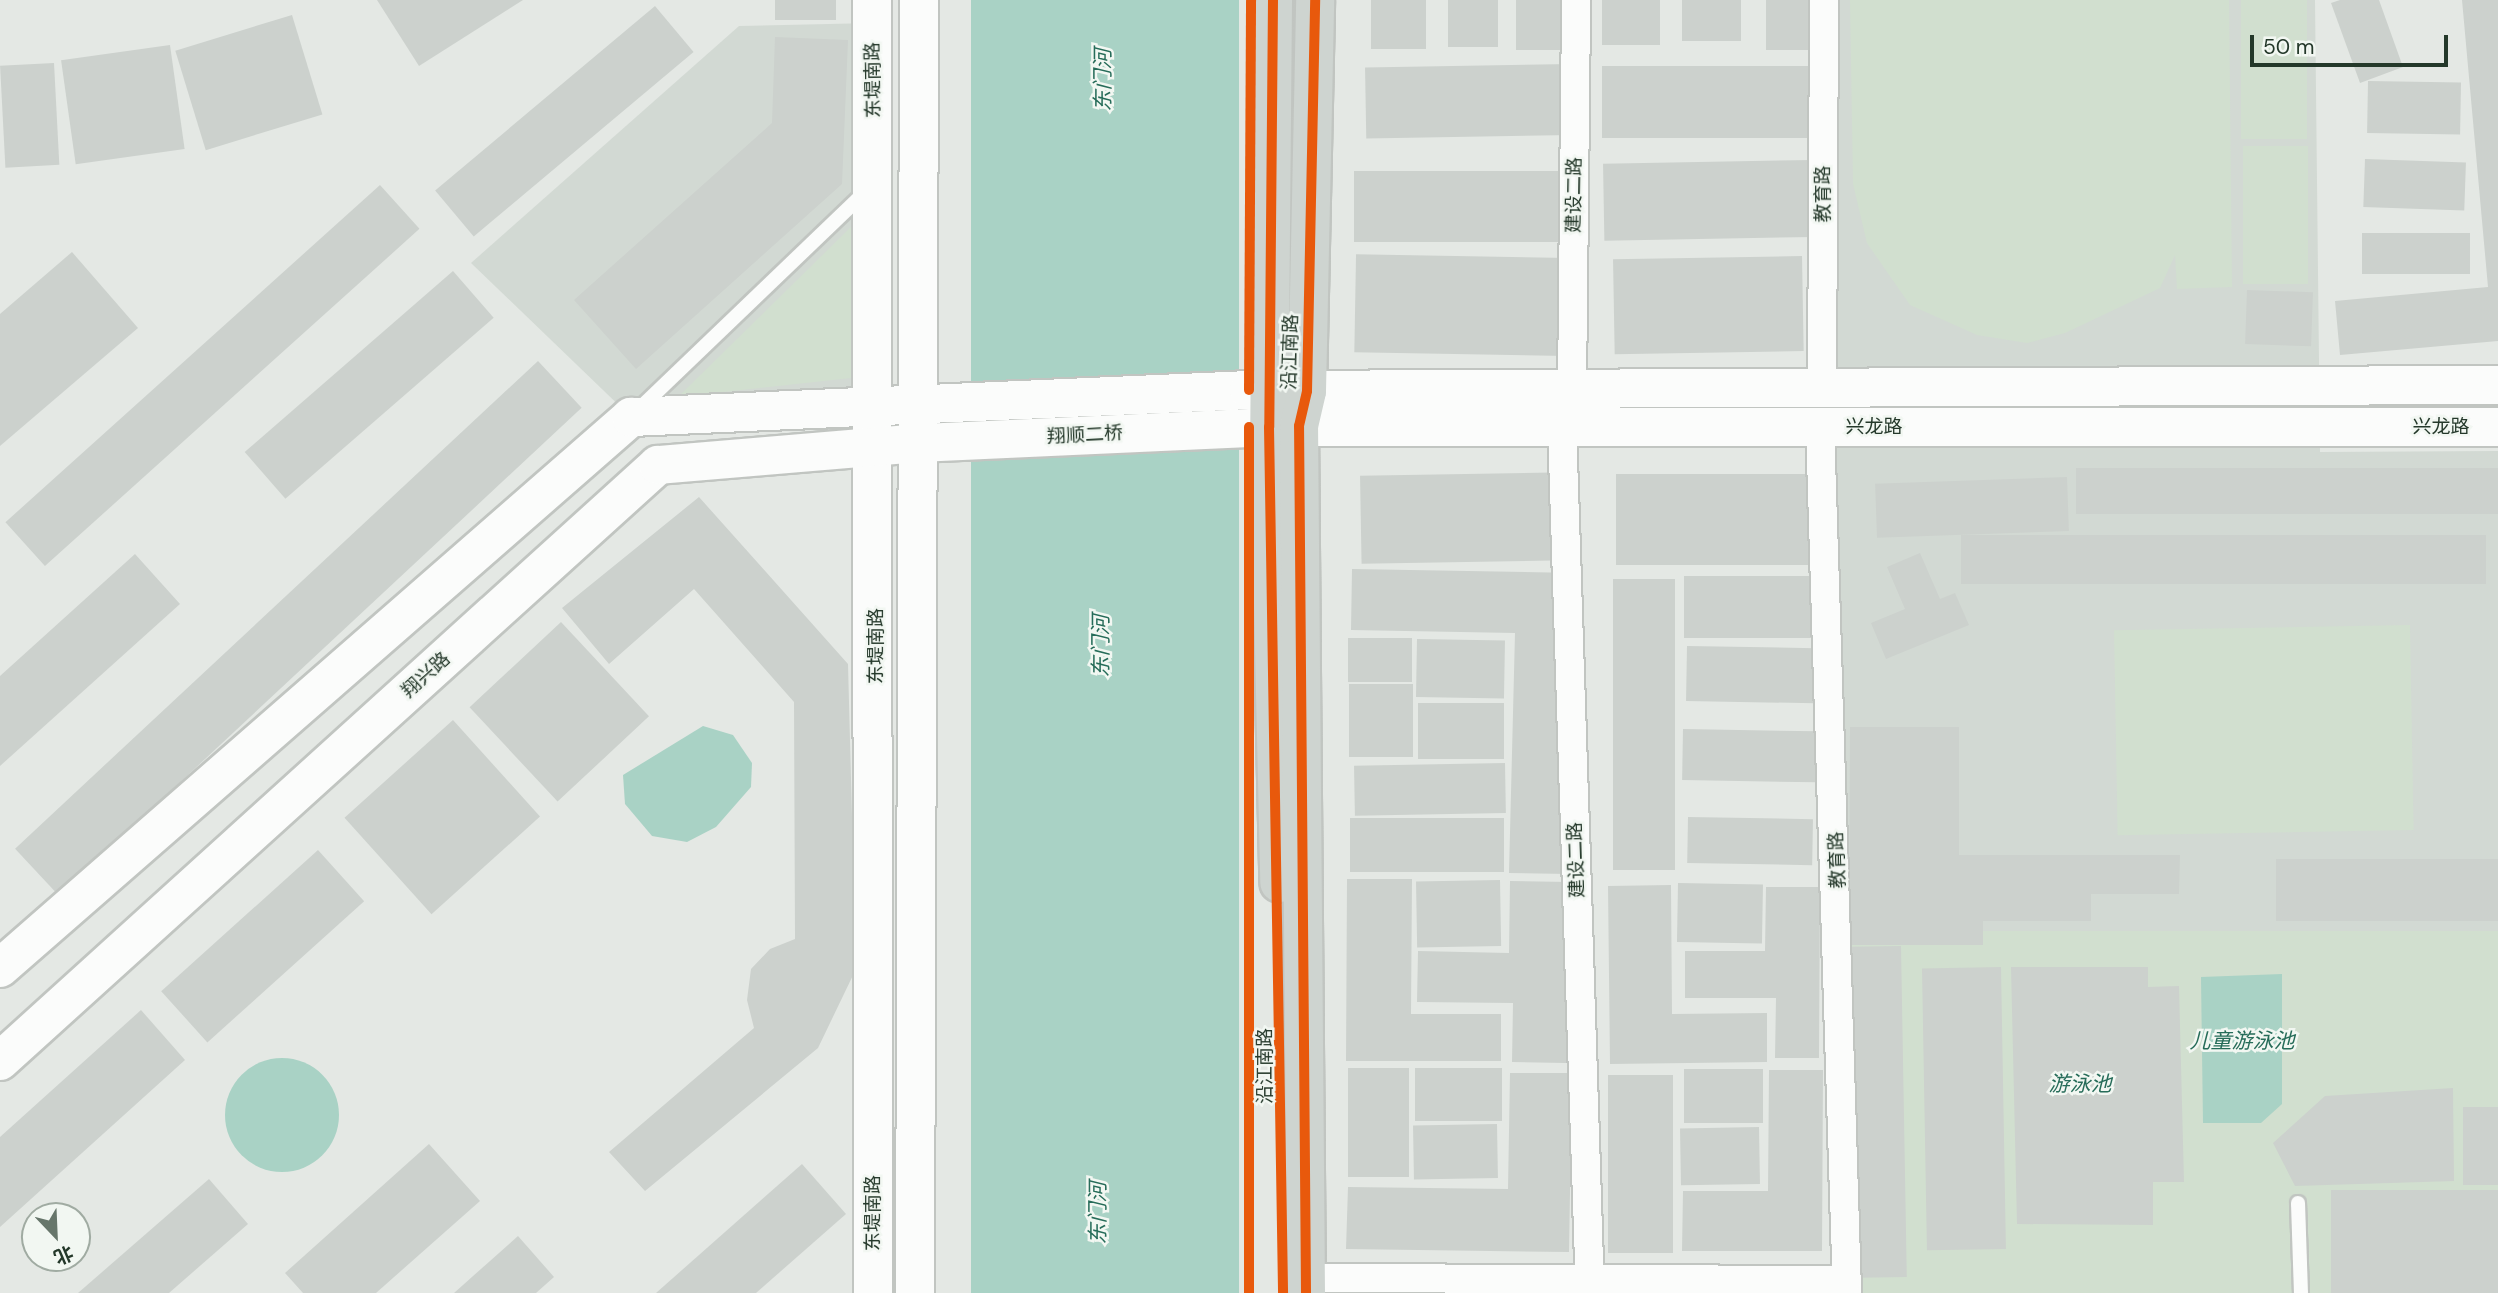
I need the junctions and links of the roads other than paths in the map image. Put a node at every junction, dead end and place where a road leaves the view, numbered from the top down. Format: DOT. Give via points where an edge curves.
graph roads {
  1 [pos="873,0"];
  2 [pos="919,0"];
  3 [pos="1273,0"];
  4 [pos="1315,0"];
  5 [pos="1576,0"];
  6 [pos="1824,0"];
  7 [pos="875,182"];
  8 [pos="2498,385"];
  9 [pos="1822,388"];
  10 [pos="1572,390"];
  11 [pos="920,400"];
  12 [pos="875,402"];
  13 [pos="1274,409"];
  14 [pos="631,417"];
  15 [pos="1562,426"];
  16 [pos="1820,427"];
  17 [pos="2498,427"];
  18 [pos="920,443"];
  19 [pos="877,447"];
  20 [pos="0,968"];
  21 [pos="0,1061"];
  22 [pos="2298,1203"];
  23 [pos="1590,1285"];
  24 [pos="1847,1287"];
  25 [pos="1298,1288"];
  26 [pos="873,1293"];
  27 [pos="915,1293"];
  28 [pos="2301,1293"];
  1 -- 7 [label="main road, 东堤南路"];
  2 -- 11 [label="main road"];
  3 -- 13 [label="main road, 沿江南路"];
  4 -- 13 [label="main road, 沿江南路"];
  5 -- 10 [label="street, 建设二路"];
  6 -- 9 [label="street, 教育路"];
  7 -- 12 [label="main road, 东堤南路"];
  7 -- 14 [label="lane"];
  8 -- 9 [label="main road, 兴龙路"];
  9 -- 10 [label="main road, 兴龙路"];
  10 -- 13 [label="main road, 兴龙路"];
  11 -- 12 [label="main road"];
  11 -- 13 [label="main road, 翔顺二桥"];
  11 -- 18 [label="main road"];
  12 -- 14 [label="main road"];
  12 -- 19 [label="main road, 东堤南路"];
  13 -- 15 [label="main road, 兴龙路"];
  13 -- 18 [label="main road, 翔顺二桥"];
  13 -- 25 [label="main road, 沿江南路"];
  14 -- 20 [label="main road"];
  15 -- 16 [label="main road, 兴龙路"];
  15 -- 23 [label="street, 建设二路"];
  16 -- 17 [label="main road, 兴龙路"];
  16 -- 24 [label="street, 教育路"];
  18 -- 19 [label="main road, 翔兴路"];
  18 -- 27 [label="main road"];
  19 -- 21 [label="main road, 翔兴路" via="658,465"];
  19 -- 26 [label="main road, 东堤南路"];
  22 -- 28 [label="lane"];
  23 -- 24 [label="street"];
  23 -- 25 [label="street"];
}
